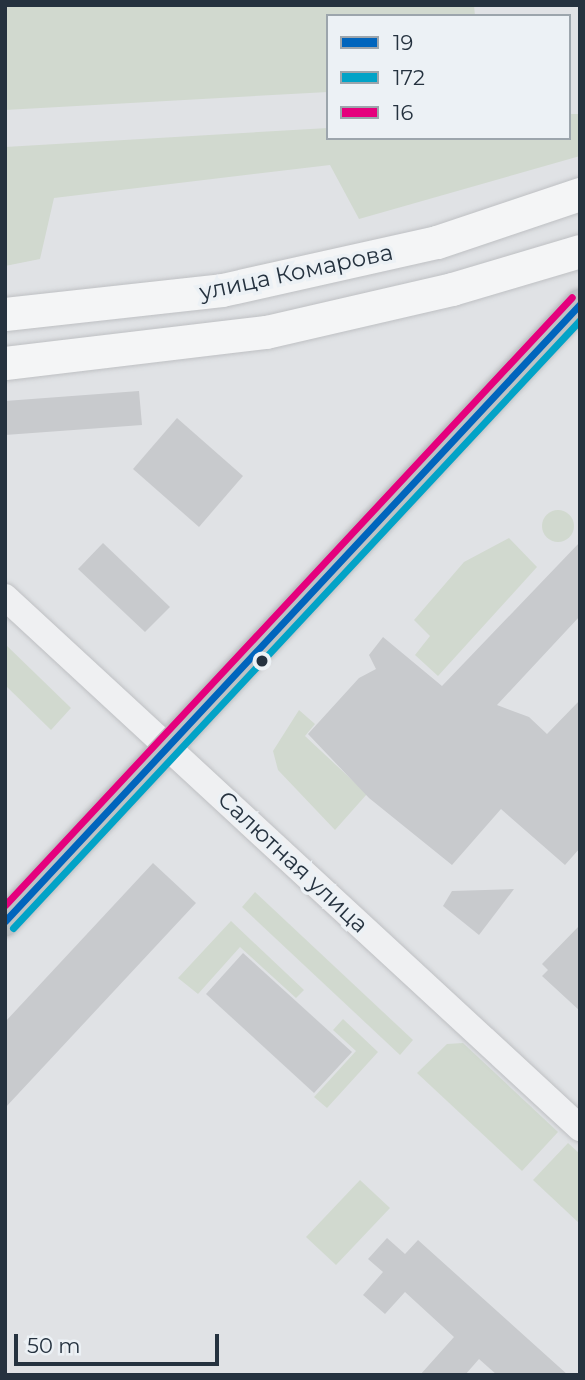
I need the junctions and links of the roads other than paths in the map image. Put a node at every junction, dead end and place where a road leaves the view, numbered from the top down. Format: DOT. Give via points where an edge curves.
graph roads {
  1 [pos="580,194"];
  2 [pos="580,251"];
  3 [pos="580,304"];
  4 [pos="5,314"];
  5 [pos="5,363"];
  6 [pos="5,597"];
  7 [pos="167,746"];
  8 [pos="5,921"];
  9 [pos="580,1128"];
  1 -- 4 [label="main road, улица Комарова" via="437,242 222,290"];
  2 -- 5 [label="main road" via="452,289 266,332"];
  3 -- 7 [label="main road"];
  6 -- 7 [label="street, Салютная улица"];
  7 -- 8 [label="main road"];
  7 -- 9 [label="street, Салютная улица"];
}
